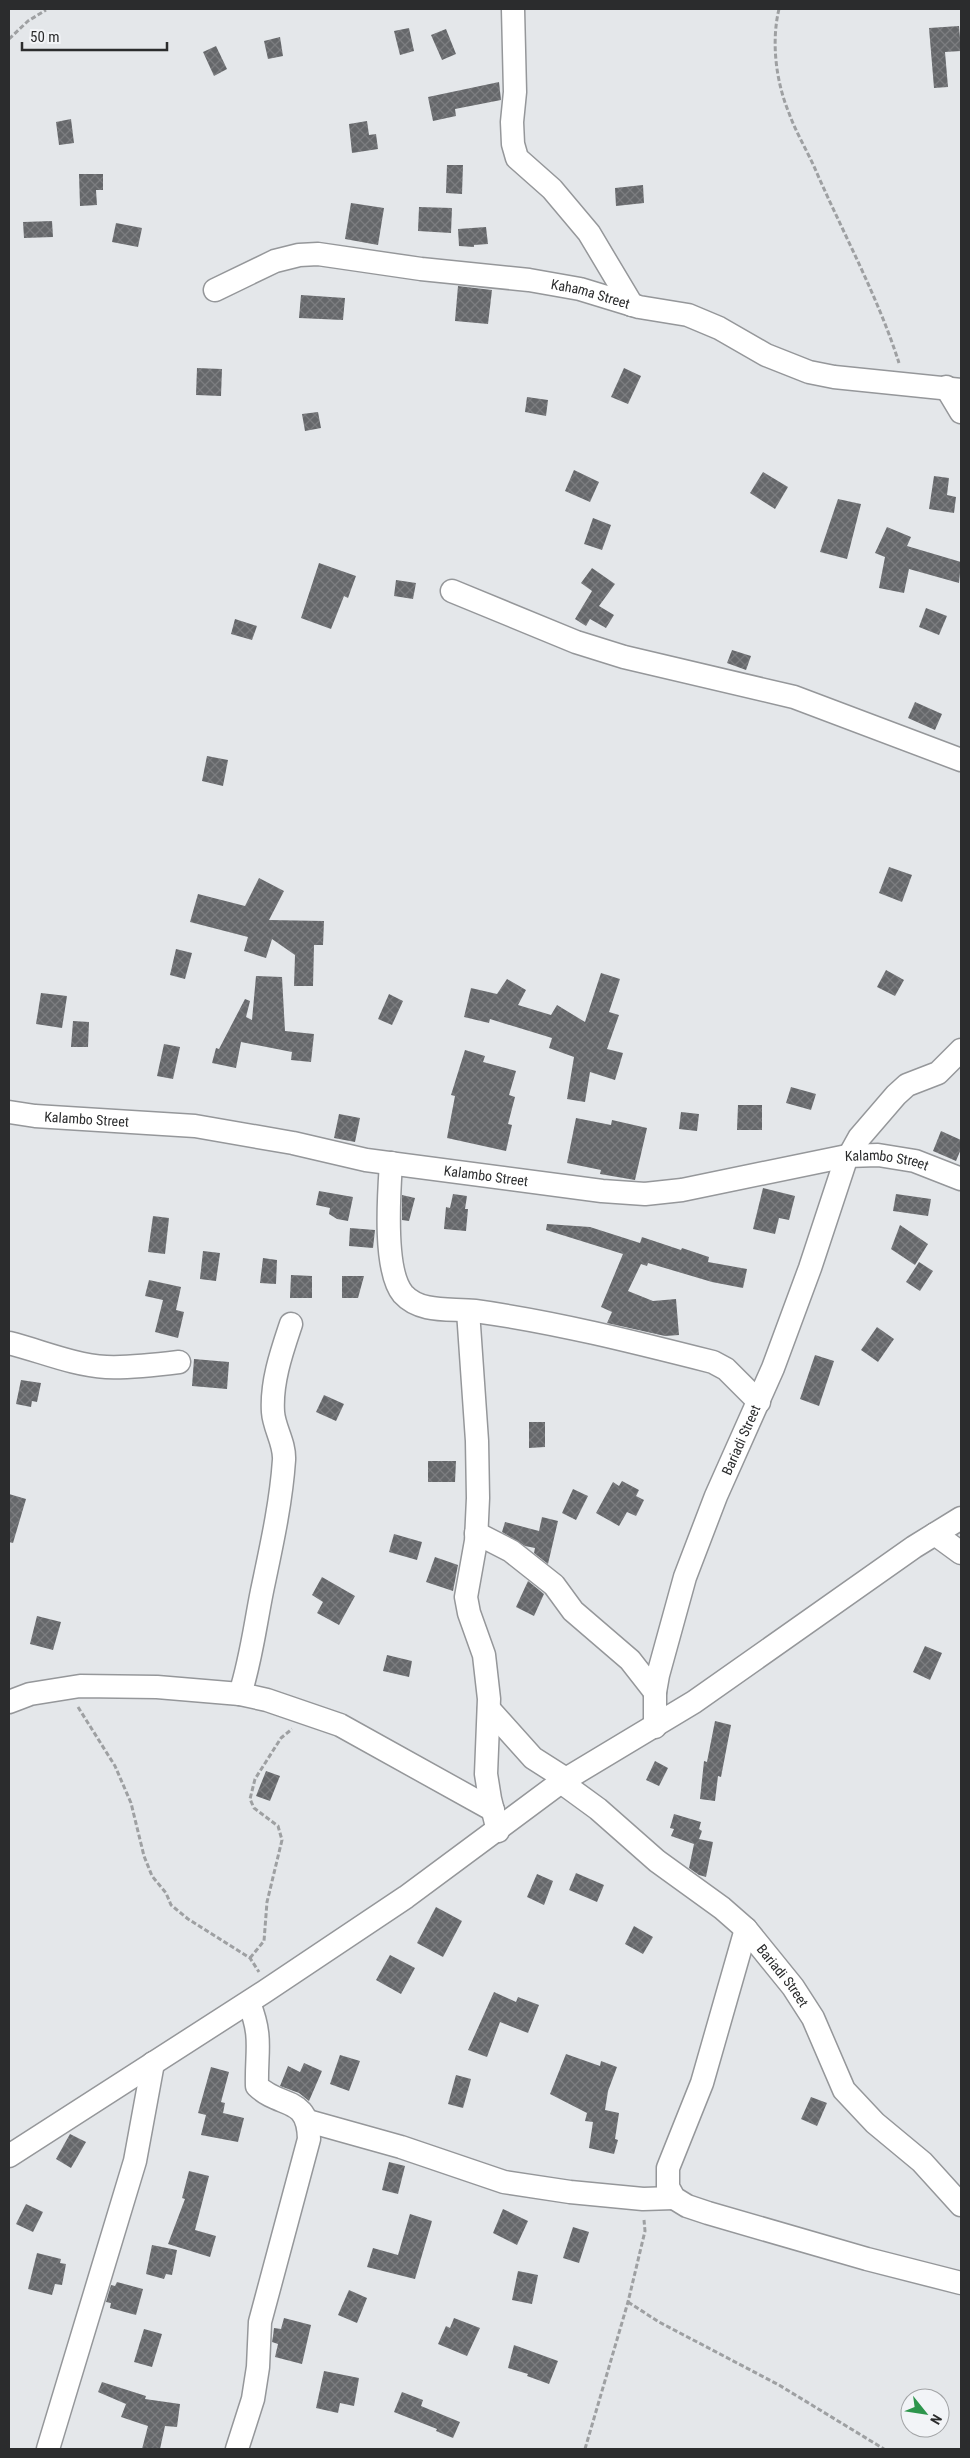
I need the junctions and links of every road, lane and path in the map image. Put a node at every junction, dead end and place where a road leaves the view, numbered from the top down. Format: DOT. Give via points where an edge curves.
graph roads {
  1 [pos="513,9"];
  2 [pos="779,9"];
  3 [pos="46,10"];
  4 [pos="9,39"];
  5 [pos="214,290"];
  6 [pos="632,305"];
  7 [pos="905,384"];
  8 [pos="954,388"];
  9 [pos="961,412"];
  10 [pos="452,591"];
  11 [pos="961,760"];
  12 [pos="961,1050"];
  13 [pos="9,1112"];
  14 [pos="848,1156"];
  15 [pos="391,1163"];
  16 [pos="961,1179"];
  17 [pos="468,1311"];
  18 [pos="292,1324"];
  19 [pos="9,1343"];
  20 [pos="179,1362"];
  21 [pos="759,1402"];
  22 [pos="961,1518"];
  23 [pos="476,1533"];
  24 [pos="935,1534"];
  25 [pos="961,1553"];
  26 [pos="62,1689"];
  27 [pos="655,1692"];
  28 [pos="240,1694"];
  29 [pos="13,1696"];
  30 [pos="489,1709"];
  31 [pos="312,1714"];
  32 [pos="654,1727"];
  33 [pos="563,1781"];
  34 [pos="495,1820"];
  35 [pos="746,1929"];
  36 [pos="250,1958"];
  37 [pos="256,1998"];
  38 [pos="153,2063"];
  39 [pos="308,2121"];
  40 [pos="9,2156"];
  41 [pos="674,2198"];
  42 [pos="643,2199"];
  43 [pos="961,2205"];
  44 [pos="961,2283"];
  45 [pos="628,2302"];
  46 [pos="48,2449"];
  47 [pos="237,2449"];
  48 [pos="585,2449"];
  49 [pos="884,2449"];
  1 -- 6 [label="street" via="515,92 512,130 517,158 552,189 589,233"];
  2 -- 7 [label="path" via="776,62 788,112 886,325"];
  3 -- 4 [label="path" via="28,20"];
  5 -- 6 [label="street, Kahama Street" via="275,261 318,254 529,280 580,289"];
  6 -- 7 [label="street, Kahama Street" via="688,315 719,328 766,355 809,372"];
  7 -- 8 [label="street, Kahama Street"];
  8 -- 9 [label="street"];
  10 -- 11 [label="street" via="576,642 624,657 794,697"];
  12 -- 14 [label="street, Bariadi Street" via="938,1073 907,1085 896,1095"];
  13 -- 15 [label="street, Kalambo Street" via="195,1126"];
  14 -- 15 [label="street, Kalambo Street" via="682,1190 645,1194"];
  14 -- 16 [label="street, Kalambo Street" via="878,1155 915,1161"];
  14 -- 21 [label="street, Bariadi Street"];
  15 -- 17 [label="street" via="390,1246 394,1271 403,1294 434,1310"];
  17 -- 21 [label="street" via="526,1318 713,1362 726,1369"];
  17 -- 23 [label="street" via="477,1441"];
  18 -- 28 [label="street" via="273,1393 273,1413 284,1458 274,1539 254,1646"];
  19 -- 20 [label="street" via="106,1367"];
  21 -- 27 [label="street, Bariadi Street" via="700,1533"];
  22 -- 24 [label="street"];
  23 -- 27 [label="street" via="511,1551 554,1585 573,1611 630,1660"];
  23 -- 30 [label="street" via="466,1597 484,1655"];
  24 -- 25 [label="street"];
  24 -- 32 [label="street"];
  26 -- 28 [label="street" via="80,1686 157,1687"];
  26 -- 29 [label="street"];
  26 -- 36 [label="path" via="85,1716 114,1766 131,1803 152,1876 171,1905 188,1920"];
  27 -- 32 [label="street, Bariadi Street"];
  28 -- 31 [label="street"];
  30 -- 33 [label="street, Bariadi Street" via="533,1758"];
  30 -- 34 [label="street" via="486,1774"];
  31 -- 34 [label="street" via="349,1730"];
  31 -- 36 [label="path" via="280,1738 255,1779 250,1799 254,1808 278,1826 282,1840 267,1902 264,1941"];
  32 -- 33 [label="street"];
  33 -- 34 [label="street"];
  33 -- 35 [label="street, Bariadi Street" via="657,1861"];
  34 -- 37 [label="street" via="406,1897"];
  35 -- 41 [label="street" via="702,2083 668,2168 668,2187"];
  35 -- 43 [label="street, Bariadi Street" via="787,1979 813,2018 844,2090 875,2123 922,2162"];
  36 -- 37 [label="path" via="260,1973"];
  37 -- 38 [label="street"];
  37 -- 39 [label="street" via="259,2040 257,2086 266,2094 300,2110"];
  38 -- 40 [label="street"];
  38 -- 46 [label="street" via="135,2161"];
  39 -- 42 [label="street" via="401,2147 504,2182"];
  39 -- 47 [label="street" via="309,2139 260,2322 258,2368"];
  41 -- 42 [label="street"];
  41 -- 44 [label="street" via="708,2213"];
  42 -- 45 [label="path" via="645,2231"];
  45 -- 48 [label="path"];
  45 -- 49 [label="path" via="659,2322 779,2385"];
}
